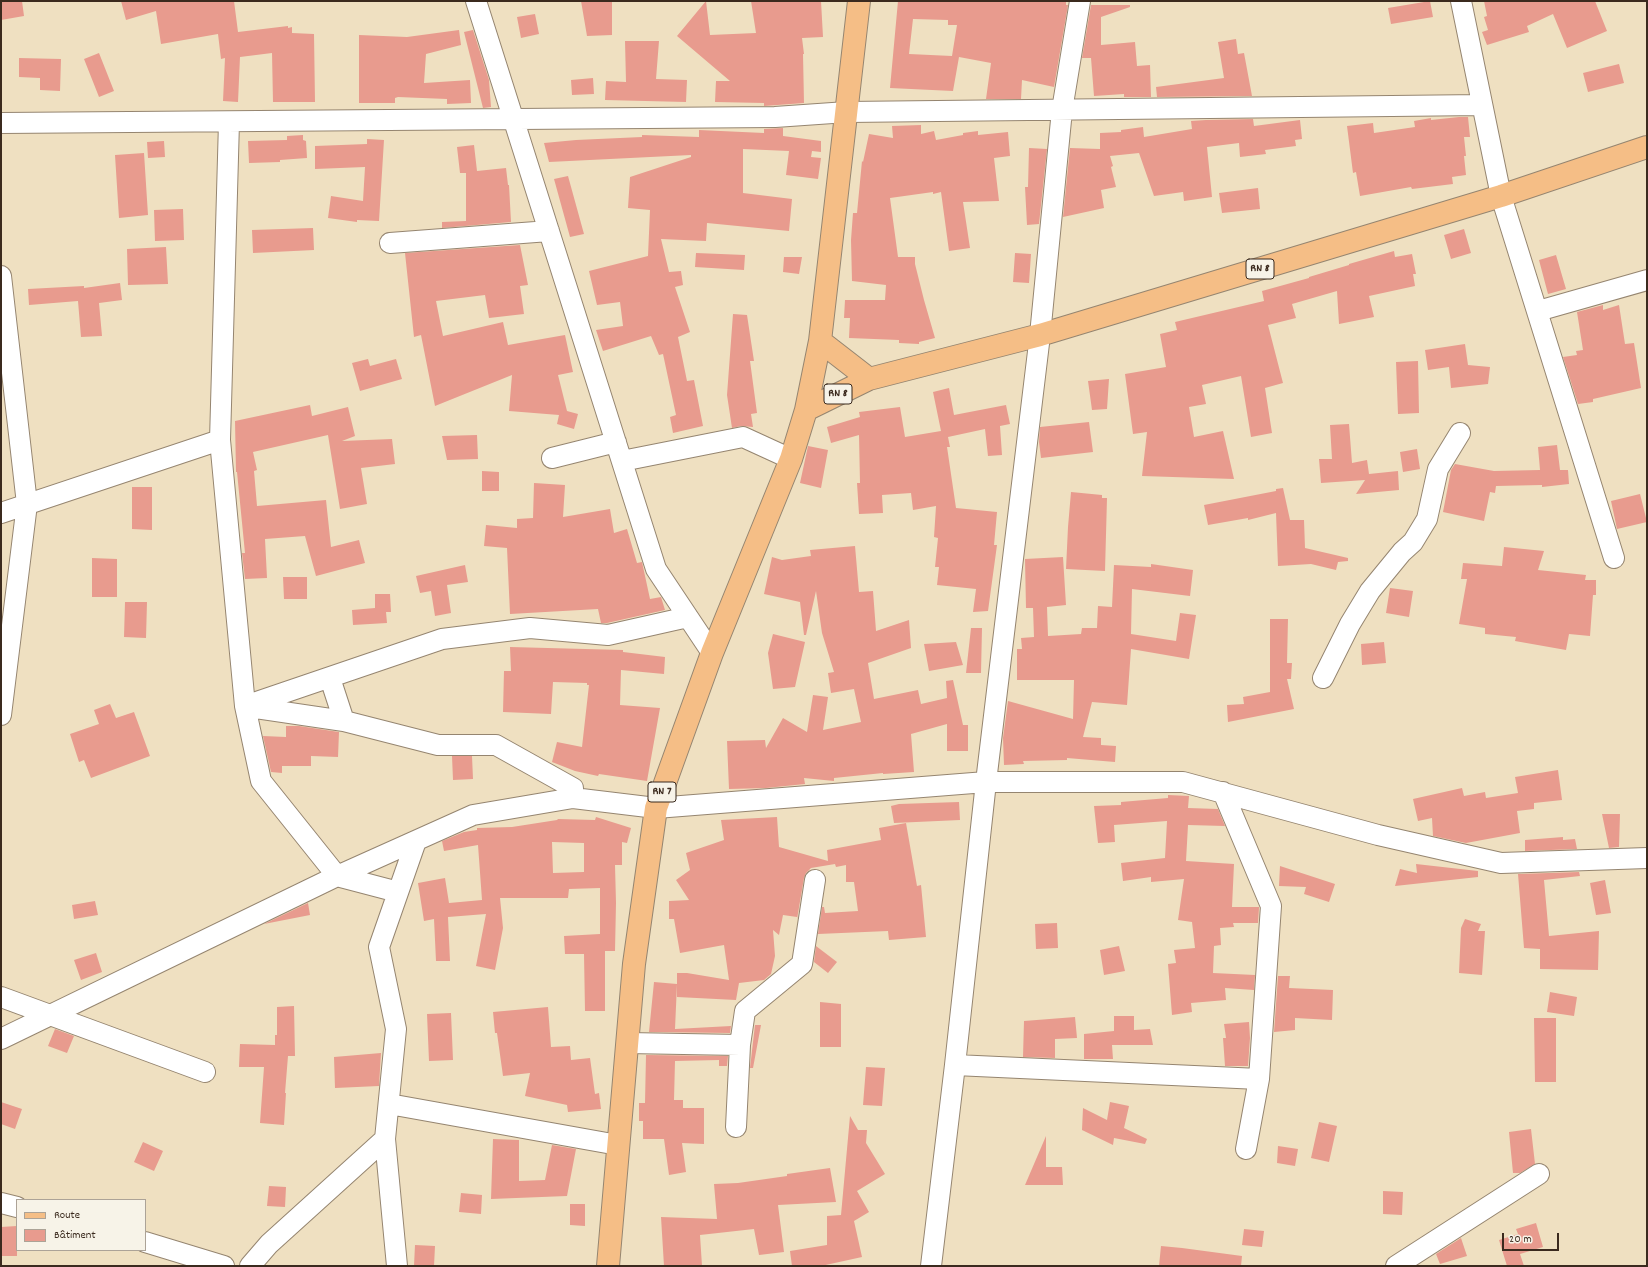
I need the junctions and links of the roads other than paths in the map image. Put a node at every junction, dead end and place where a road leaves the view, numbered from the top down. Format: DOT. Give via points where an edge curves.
graph roads {
  1 [pos="476,1"];
  2 [pos="860,1"];
  3 [pos="1080,1"];
  4 [pos="1461,1"];
  5 [pos="1482,104"];
  6 [pos="1062,110"];
  7 [pos="847,112"];
  8 [pos="513,119"];
  9 [pos="229,122"];
  10 [pos="1,123"];
  11 [pos="1647,148"];
  12 [pos="1501,196"];
  13 [pos="549,231"];
  14 [pos="390,243"];
  15 [pos="1,276"];
  16 [pos="1647,280"];
  17 [pos="1538,311"];
  18 [pos="1040,335"];
  19 [pos="820,342"];
  20 [pos="869,379"];
  21 [pos="806,410"];
  22 [pos="1460,433"];
  23 [pos="220,440"];
  24 [pos="616,442"];
  25 [pos="552,458"];
  26 [pos="791,459"];
  27 [pos="622,461"];
  28 [pos="27,504"];
  29 [pos="1,513"];
  30 [pos="1614,558"];
  31 [pos="688,617"];
  32 [pos="712,653"];
  33 [pos="330,678"];
  34 [pos="1323,678"];
  35 [pos="244,706"];
  36 [pos="1,715"];
  37 [pos="344,721"];
  38 [pos="986,782"];
  39 [pos="1223,792"];
  40 [pos="573,798"];
  41 [pos="656,808"];
  42 [pos="416,841"];
  43 [pos="1647,858"];
  44 [pos="337,876"];
  45 [pos="815,880"];
  46 [pos="398,892"];
  47 [pos="1,997"];
  48 [pos="49,1015"];
  49 [pos="1,1039"];
  50 [pos="627,1043"];
  51 [pos="740,1045"];
  52 [pos="955,1065"];
  53 [pos="205,1072"];
  54 [pos="1260,1079"];
  55 [pos="389,1104"];
  56 [pos="736,1127"];
  57 [pos="386,1139"];
  58 [pos="618,1146"];
  59 [pos="1246,1149"];
  60 [pos="1539,1174"];
  61 [pos="1,1202"];
  62 [pos="16,1206"];
  63 [pos="146,1242"];
  64 [pos="934,1263"];
  65 [pos="224,1266"];
  66 [pos="250,1266"];
  67 [pos="397,1266"];
  68 [pos="608,1266"];
  69 [pos="1396,1266"];
  1 -- 8 [label="street"];
  2 -- 7 [label="main road"];
  3 -- 6 [label="street"];
  4 -- 5 [label="street"];
  5 -- 6 [label="street"];
  5 -- 12 [label="street"];
  6 -- 7 [label="street"];
  6 -- 18 [label="street"];
  7 -- 8 [label="street" via="775,117"];
  7 -- 19 [label="main road"];
  8 -- 9 [label="street"];
  8 -- 13 [label="street"];
  9 -- 10 [label="street"];
  9 -- 23 [label="street"];
  11 -- 12 [label="main road, RN 8"];
  12 -- 17 [label="street"];
  12 -- 18 [label="main road, RN 8"];
  13 -- 14 [label="street"];
  13 -- 24 [label="street"];
  15 -- 28 [label="street"];
  16 -- 17 [label="street"];
  17 -- 30 [label="street"];
  18 -- 20 [label="main road, RN 8"];
  18 -- 38 [label="street"];
  19 -- 20 [label="main road, RN 8"];
  19 -- 21 [label="main road, RN 7"];
  20 -- 21 [label="main road, RN 8"];
  21 -- 26 [label="main road, RN 7"];
  22 -- 34 [label="street" via="1438,469 1427,519 1413,542 1370,591"];
  23 -- 28 [label="street"];
  23 -- 35 [label="street"];
  24 -- 25 [label="street"];
  24 -- 27 [label="street"];
  26 -- 27 [label="street" via="743,437"];
  26 -- 32 [label="main road, RN 7"];
  27 -- 31 [label="street" via="656,569"];
  28 -- 29 [label="street"];
  28 -- 36 [label="street"];
  31 -- 32 [label="street"];
  31 -- 33 [label="street" via="608,635 530,628 442,639"];
  32 -- 41 [label="main road, RN 7"];
  33 -- 35 [label="street"];
  33 -- 37 [label="street"];
  35 -- 37 [label="street"];
  35 -- 44 [label="street" via="261,781"];
  37 -- 40 [label="street" via="438,745 496,745 572,788"];
  38 -- 39 [label="street" via="1183,782"];
  38 -- 41 [label="street"];
  38 -- 52 [label="street"];
  39 -- 43 [label="street" via="1378,835 1501,863"];
  39 -- 54 [label="street" via="1271,906"];
  40 -- 41 [label="street"];
  40 -- 42 [label="street" via="473,815"];
  41 -- 50 [label="main road, RN 7" via="634,964"];
  42 -- 44 [label="street"];
  42 -- 46 [label="street"];
  44 -- 46 [label="street"];
  44 -- 48 [label="street"];
  45 -- 51 [label="street" via="802,964 745,1011"];
  46 -- 55 [label="street" via="379,947 396,1029"];
  47 -- 48 [label="street"];
  48 -- 49 [label="street"];
  48 -- 53 [label="street"];
  50 -- 51 [label="street"];
  50 -- 58 [label="main road, RN 7"];
  51 -- 56 [label="street"];
  52 -- 54 [label="street"];
  52 -- 64 [label="street"];
  54 -- 59 [label="street"];
  55 -- 57 [label="street"];
  55 -- 58 [label="street"];
  57 -- 66 [label="street" via="269,1244"];
  57 -- 67 [label="street"];
  58 -- 68 [label="main road, RN 7"];
  60 -- 69 [label="street"];
  61 -- 62 [label="street"];
  63 -- 65 [label="street"];
}
